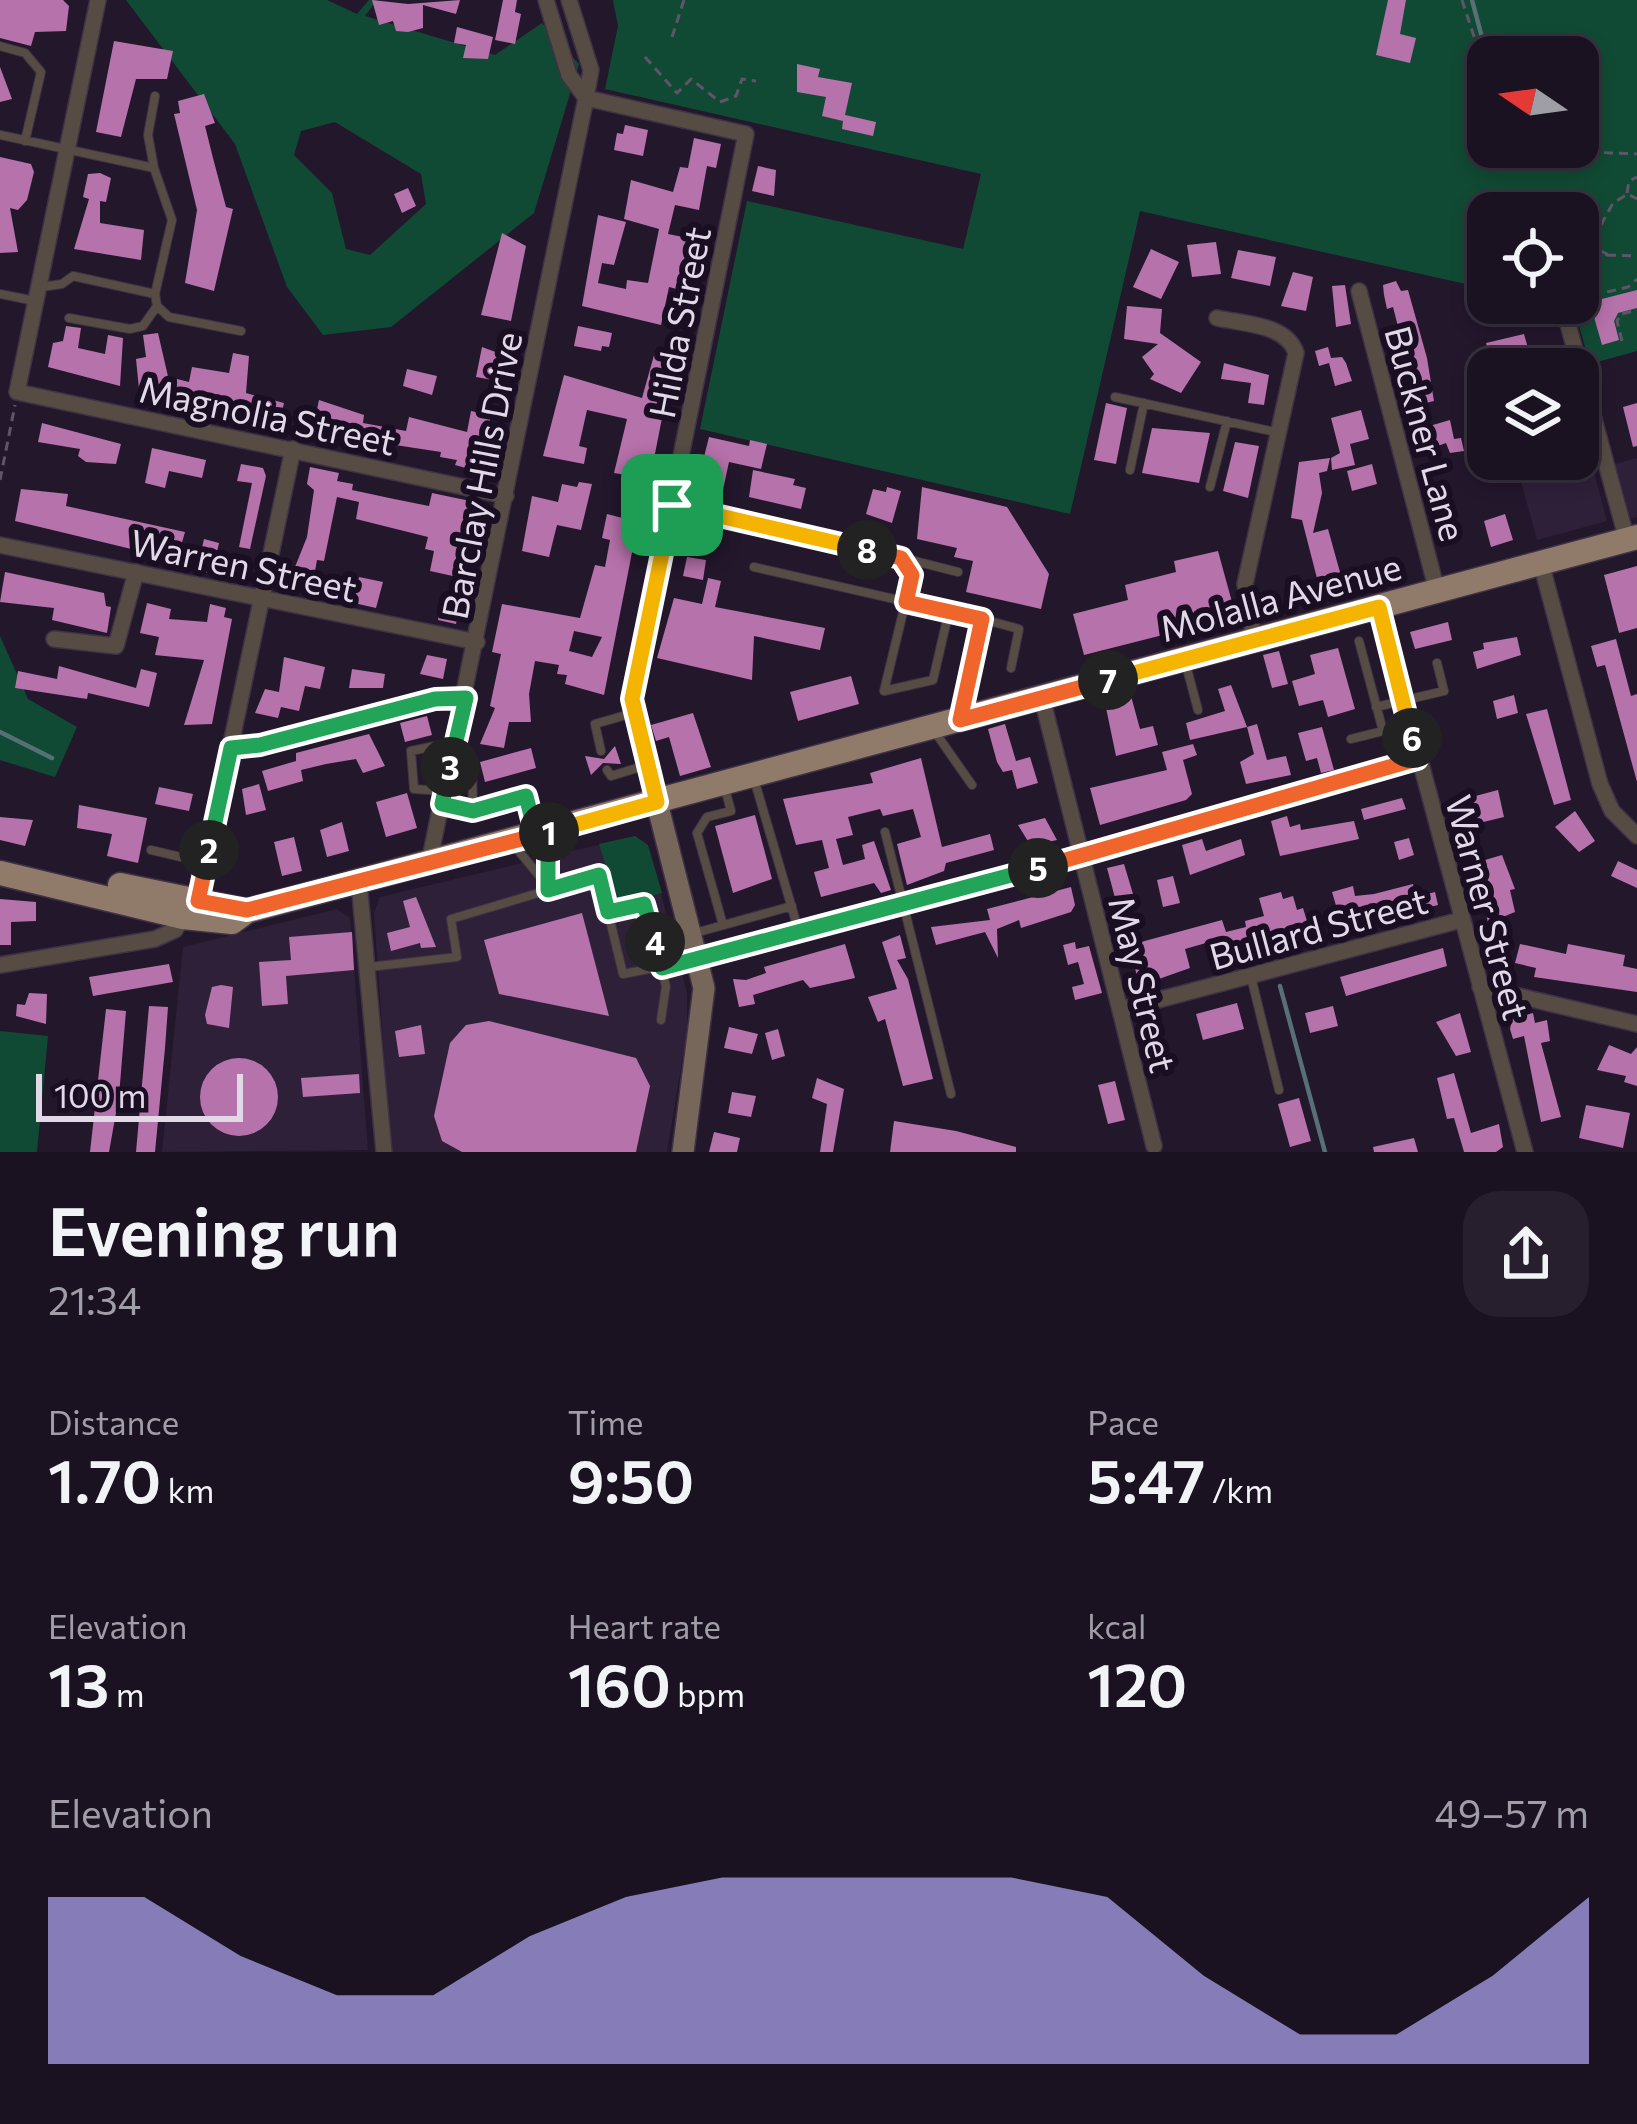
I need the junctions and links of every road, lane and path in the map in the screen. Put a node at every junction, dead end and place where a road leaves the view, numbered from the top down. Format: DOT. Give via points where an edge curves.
graph roads {
  1 [pos="98,0"];
  2 [pos="546,0"];
  3 [pos="569,0"];
  4 [pos="685,0"];
  5 [pos="1462,0"];
  6 [pos="1474,36"];
  7 [pos="672,37"];
  8 [pos="0,46"];
  9 [pos="645,58"];
  10 [pos="756,81"];
  11 [pos="155,96"];
  12 [pos="586,98"];
  13 [pos="0,135"];
  14 [pos="26,141"];
  15 [pos="67,152"];
  16 [pos="1599,152"];
  17 [pos="1637,154"];
  18 [pos="154,168"];
  19 [pos="1637,177"];
  20 [pos="1628,194"];
  21 [pos="1637,199"];
  22 [pos="1601,225"];
  23 [pos="1599,244"];
  24 [pos="1601,251"];
  25 [pos="1607,255"];
  26 [pos="1637,256"];
  27 [pos="1600,260"];
  28 [pos="1637,279"];
  29 [pos="1359,290"];
  30 [pos="0,294"];
  31 [pos="38,294"];
  32 [pos="155,294"];
  33 [pos="1599,295"];
  34 [pos="157,306"];
  35 [pos="1634,310"];
  36 [pos="69,318"];
  37 [pos="1216,318"];
  38 [pos="1637,320"];
  39 [pos="1576,324"];
  40 [pos="241,331"];
  41 [pos="1622,340"];
  42 [pos="17,392"];
  43 [pos="1115,397"];
  44 [pos="1144,403"];
  45 [pos="1227,421"];
  46 [pos="1281,434"];
  47 [pos="293,449"];
  48 [pos="1130,470"];
  49 [pos="0,479"];
  50 [pos="1210,487"];
  51 [pos="506,496"];
  52 [pos="672,505"];
  53 [pos="1632,538"];
  54 [pos="0,544"];
  55 [pos="901,558"];
  56 [pos="1541,563"];
  57 [pos="754,567"];
  58 [pos="136,572"];
  59 [pos="958,572"];
  60 [pos="1437,591"];
  61 [pos="262,598"];
  62 [pos="906,602"];
  63 [pos="1379,607"];
  64 [pos="949,611"];
  65 [pos="982,619"];
  66 [pos="54,639"];
  67 [pos="1254,641"];
  68 [pos="1359,641"];
  69 [pos="477,642"];
  70 [pos="1185,659"];
  71 [pos="1437,663"];
  72 [pos="1011,668"];
  73 [pos="466,698"];
  74 [pos="1042,698"];
  75 [pos="1402,700"];
  76 [pos="1376,707"];
  77 [pos="1198,710"];
  78 [pos="633,712"];
  79 [pos="960,720"];
  80 [pos="934,728"];
  81 [pos="1351,740"];
  82 [pos="456,741"];
  83 [pos="231,748"];
  84 [pos="601,751"];
  85 [pos="1417,759"];
  86 [pos="647,765"];
  87 [pos="472,767"];
  88 [pos="607,770"];
  89 [pos="754,776"];
  90 [pos="724,784"];
  91 [pos="972,785"];
  92 [pos="443,797"];
  93 [pos="657,802"];
  94 [pos="473,811"];
  95 [pos="546,832"];
  96 [pos="885,832"];
  97 [pos="1637,836"];
  98 [pos="510,842"];
  99 [pos="151,850"];
  100 [pos="1081,856"];
  101 [pos="0,859"];
  102 [pos="206,863"];
  103 [pos="429,864"];
  104 [pos="0,873"];
  105 [pos="359,883"];
  106 [pos="548,890"];
  107 [pos="904,905"];
  108 [pos="139,906"];
  109 [pos="792,907"];
  110 [pos="190,909"];
  111 [pos="608,912"];
  112 [pos="1461,920"];
  113 [pos="723,925"];
  114 [pos="799,933"];
  115 [pos="692,934"];
  116 [pos="136,939"];
  117 [pos="698,960"];
  118 [pos="0,965"];
  119 [pos="367,967"];
  120 [pos="662,968"];
  121 [pos="1250,976"];
  122 [pos="1480,987"];
  123 [pos="1120,1010"];
  124 [pos="661,1020"];
  125 [pos="1637,1024"];
  126 [pos="1279,1090"];
  127 [pos="951,1094"];
  128 [pos="1154,1146"];
  129 [pos="383,1152"];
  130 [pos="683,1152"];
  131 [pos="1525,1152"];
  1 -- 15 [label="street"];
  2 -- 12 [label="street" via="569,74"];
  3 -- 12 [label="street, Barclay Hills Drive" via="592,70"];
  4 -- 7 [label="path"];
  5 -- 6 [label="path"];
  8 -- 14 [label="lane" via="26,53 41,72"];
  9 -- 10 [label="path" via="676,92 691,79 720,102 736,96 742,79"];
  11 -- 18 [label="lane" via="148,135"];
  12 -- 51 [label="street, Barclay Hills Drive"];
  12 -- 52 [label="street, Hilda Street" via="746,134"];
  13 -- 14 [label="lane"];
  14 -- 15 [label="lane"];
  15 -- 18 [label="lane"];
  15 -- 31 [label="street"];
  16 -- 17 [label="path"];
  18 -- 32 [label="lane" via="172,220"];
  19 -- 20 [label="path"];
  20 -- 21 [label="path"];
  20 -- 22 [label="path"];
  23 -- 24 [label="path"];
  24 -- 25 [label="path"];
  24 -- 27 [label="path"];
  25 -- 26 [label="path"];
  25 -- 27 [label="path"];
  28 -- 33 [label="path"];
  29 -- 60 [label="street, Buckner Lane"];
  30 -- 31 [label="lane"];
  31 -- 32 [label="lane" via="73,276"];
  31 -- 42 [label="street"];
  32 -- 34 [label="lane"];
  34 -- 36 [label="lane" via="130,329"];
  34 -- 40 [label="lane"];
  35 -- 38 [label="path"];
  35 -- 41 [label="path" via="1617,321"];
  37 -- 46 [label="street" via="1279,332 1294,344"];
  39 -- 53 [label="street"];
  42 -- 47 [label="street, Magnolia Street"];
  42 -- 49 [label="path"];
  43 -- 44 [label="lane"];
  44 -- 45 [label="lane"];
  44 -- 48 [label="lane"];
  45 -- 46 [label="lane"];
  45 -- 50 [label="lane"];
  46 -- 67 [label="street" via="1245,584"];
  47 -- 51 [label="street, Magnolia Street"];
  47 -- 61 [label="street"];
  51 -- 69 [label="street, Barclay Hills Drive"];
  52 -- 55 [label="street"];
  52 -- 78 [label="street, Hilda Street"];
  53 -- 56 [label="main road, Molalla Avenue"];
  54 -- 58 [label="street, Warren Street"];
  55 -- 59 [label="lane"];
  55 -- 62 [label="lane" via="912,575"];
  56 -- 60 [label="main road, Molalla Avenue"];
  56 -- 97 [label="street" via="1605,797"];
  57 -- 62 [label="lane"];
  58 -- 61 [label="street, Warren Street"];
  58 -- 66 [label="street" via="116,646"];
  60 -- 63 [label="main road, Molalla Avenue"];
  61 -- 69 [label="street, Warren Street"];
  61 -- 83 [label="street"];
  62 -- 64 [label="lane"];
  62 -- 64 [label="lane" via="884,691 933,680"];
  63 -- 67 [label="main road, Molalla Avenue"];
  63 -- 75 [label="street, Warner Street"];
  64 -- 65 [label="lane"];
  65 -- 72 [label="lane" via="1019,629"];
  65 -- 79 [label="lane"];
  67 -- 70 [label="main road, Molalla Avenue"];
  68 -- 76 [label="lane"];
  69 -- 73 [label="street, Barclay Hills Drive"];
  70 -- 74 [label="main road, Molalla Avenue"];
  70 -- 77 [label="lane"];
  71 -- 75 [label="lane" via="1444,691"];
  73 -- 82 [label="street, Barclay Hills Drive"];
  73 -- 83 [label="street"];
  74 -- 79 [label="main road, Molalla Avenue"];
  74 -- 100 [label="street, May Street"];
  75 -- 76 [label="lane"];
  75 -- 85 [label="street, Warner Street"];
  76 -- 81 [label="lane" via="1383,731"];
  78 -- 84 [label="lane" via="595,724"];
  78 -- 86 [label="street, Hilda Street"];
  79 -- 80 [label="main road, Molalla Avenue"];
  80 -- 89 [label="main road, Molalla Avenue"];
  80 -- 91 [label="lane"];
  82 -- 92 [label="street, Barclay Hills Drive"];
  82 -- 92 [label="lane" via="411,751 414,789"];
  83 -- 102 [label="street"];
  85 -- 100 [label="street"];
  85 -- 112 [label="street, Warner Street"];
  86 -- 88 [label="lane" via="611,776"];
  86 -- 93 [label="street, Hilda Street"];
  87 -- 94 [label="lane"];
  89 -- 90 [label="main road, Molalla Avenue"];
  89 -- 109 [label="lane"];
  90 -- 93 [label="main road, Molalla Avenue"];
  90 -- 113 [label="lane" via="731,811 707,817 697,833"];
  92 -- 94 [label="lane"];
  92 -- 103 [label="street, Barclay Hills Drive"];
  93 -- 95 [label="main road, Molalla Avenue"];
  93 -- 115 [label="street"];
  94 -- 95 [label="lane" via="526,796"];
  95 -- 98 [label="main road, Molalla Avenue"];
  95 -- 106 [label="lane"];
  96 -- 107 [label="lane"];
  98 -- 103 [label="main road, Molalla Avenue"];
  98 -- 106 [label="lane"];
  99 -- 102 [label="lane"];
  100 -- 107 [label="street"];
  100 -- 123 [label="street, May Street"];
  101 -- 110 [label="main road, Molalla Avenue"];
  102 -- 110 [label="street"];
  103 -- 105 [label="main road, Molalla Avenue"];
  104 -- 108 [label="main road"];
  105 -- 110 [label="main road, Molalla Avenue" via="247,910"];
  105 -- 119 [label="street"];
  106 -- 111 [label="lane" via="599,875"];
  106 -- 119 [label="lane" via="451,919 458,957"];
  107 -- 114 [label="street"];
  107 -- 127 [label="lane"];
  108 -- 110 [label="main road"];
  108 -- 116 [label="street"];
  109 -- 113 [label="lane"];
  109 -- 114 [label="lane"];
  110 -- 116 [label="street" via="165,936"];
  111 -- 120 [label="lane" via="623,974"];
  111 -- 120 [label="lane" via="644,904"];
  112 -- 121 [label="street, Bullard Street"];
  112 -- 122 [label="street, Warner Street"];
  113 -- 115 [label="lane"];
  114 -- 117 [label="street"];
  115 -- 117 [label="street"];
  116 -- 118 [label="street"];
  117 -- 120 [label="lane"];
  117 -- 130 [label="street" via="704,1018"];
  119 -- 129 [label="street"];
  120 -- 124 [label="lane"];
  121 -- 123 [label="street, Bullard Street"];
  121 -- 126 [label="lane"];
  122 -- 125 [label="street"];
  122 -- 131 [label="street, Warner Street"];
  123 -- 128 [label="street, May Street"];
}
